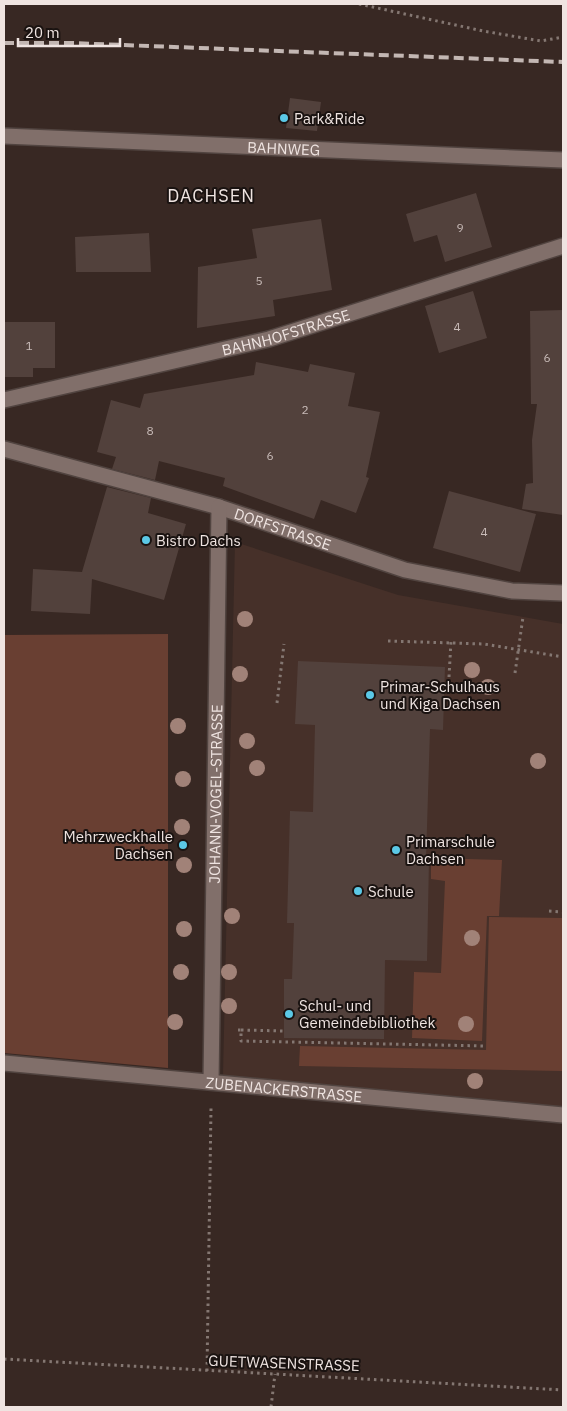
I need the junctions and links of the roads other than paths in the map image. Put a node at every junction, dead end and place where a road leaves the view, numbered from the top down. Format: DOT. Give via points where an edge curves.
graph roads {
  1 [pos="4,136"];
  2 [pos="563,160"];
  3 [pos="563,246"];
  4 [pos="4,400"];
  5 [pos="4,450"];
  6 [pos="219,508"];
  7 [pos="563,593"];
  8 [pos="4,1063"];
  9 [pos="211,1082"];
  10 [pos="563,1116"];
  1 -- 2 [label="street, BAHNWEG"];
  3 -- 4 [label="street, BAHNHOFSTRASSE" via="269,339"];
  5 -- 6 [label="street, DORFSTRASSE"];
  6 -- 7 [label="street, DORFSTRASSE" via="405,570 512,590"];
  6 -- 9 [label="street, JOHANN-VOGEL-STRASSE"];
  8 -- 9 [label="street, ZUBENACKERSTRASSE"];
  9 -- 10 [label="street, ZUBENACKERSTRASSE"];
}
